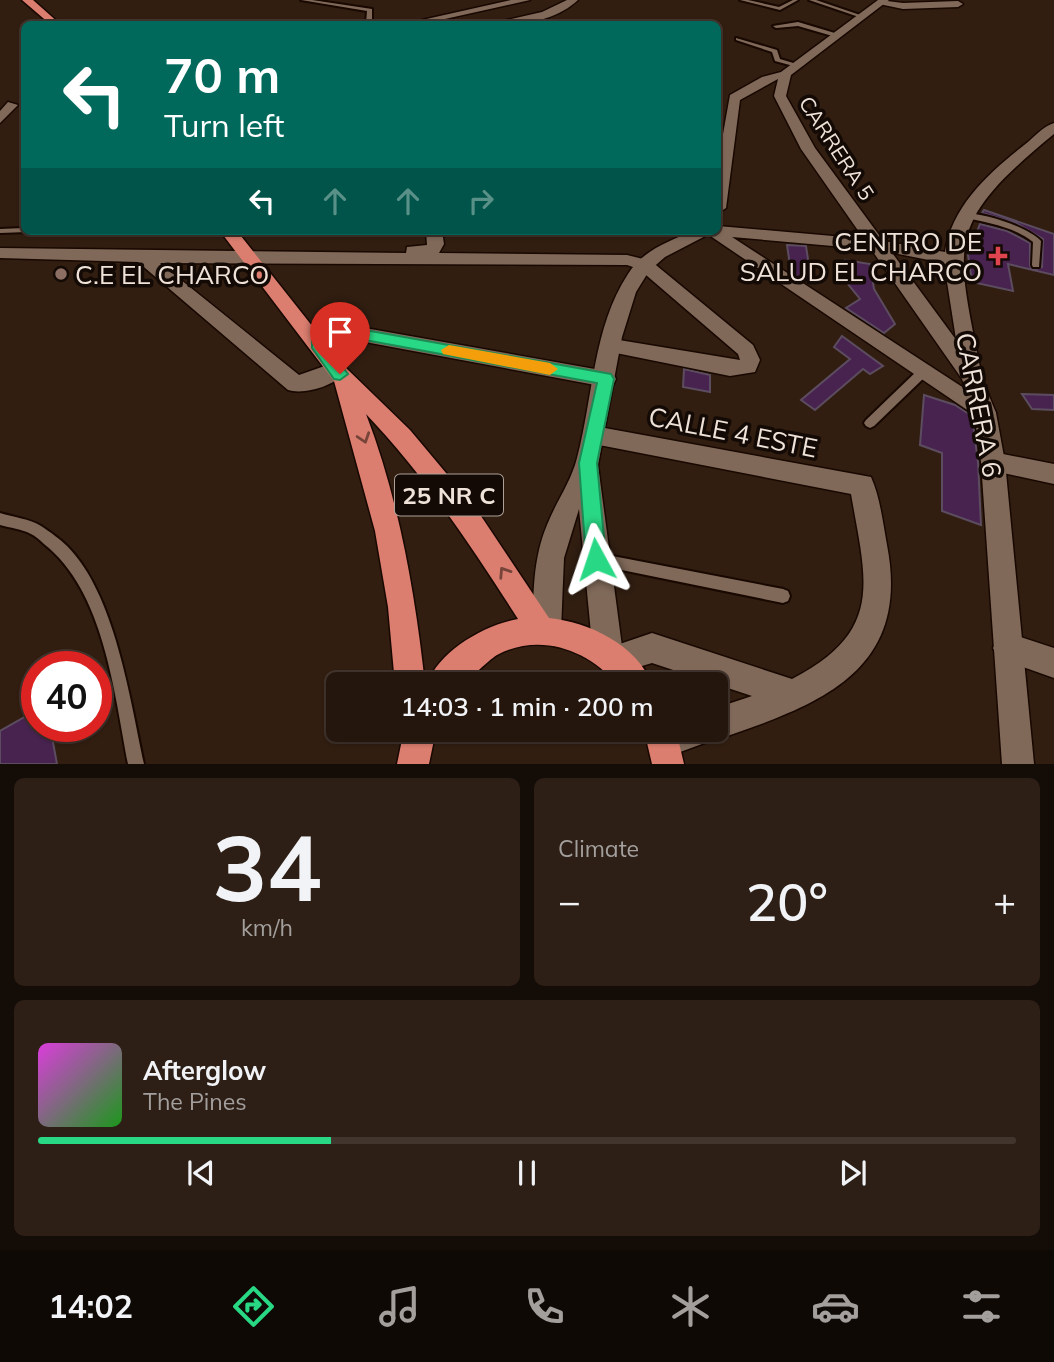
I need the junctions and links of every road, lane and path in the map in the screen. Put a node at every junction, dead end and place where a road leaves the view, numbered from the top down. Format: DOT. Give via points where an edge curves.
graph roads {
  1 [pos="27,0"];
  2 [pos="303,0"];
  3 [pos="372,0"];
  4 [pos="525,0"];
  5 [pos="573,0"];
  6 [pos="742,0"];
  7 [pos="796,0"];
  8 [pos="811,0"];
  9 [pos="883,1"];
  10 [pos="957,4"];
  11 [pos="370,10"];
  12 [pos="861,16"];
  13 [pos="433,19"];
  14 [pos="52,21"];
  15 [pos="369,21"];
  16 [pos="513,21"];
  17 [pos="776,26"];
  18 [pos="836,35"];
  19 [pos="738,39"];
  20 [pos="791,70"];
  21 [pos="12,105"];
  22 [pos="0,119"];
  23 [pos="1054,127"];
  24 [pos="721,187"];
  25 [pos="966,215"];
  26 [pos="21,230"];
  27 [pos="721,231"];
  28 [pos="0,232"];
  29 [pos="231,235"];
  30 [pos="435,235"];
  31 [pos="699,235"];
  32 [pos="715,235"];
  33 [pos="878,245"];
  34 [pos="0,253"];
  35 [pos="142,257"];
  36 [pos="304,257"];
  37 [pos="248,258"];
  38 [pos="953,259"];
  39 [pos="645,265"];
  40 [pos="1036,265"];
  41 [pos="317,345"];
  42 [pos="613,346"];
  43 [pos="338,372"];
  44 [pos="923,372"];
  45 [pos="972,377"];
  46 [pos="606,379"];
  47 [pos="985,412"];
  48 [pos="870,423"];
  49 [pos="594,435"];
  50 [pos="993,462"];
  51 [pos="588,463"];
  52 [pos="1054,474"];
  53 [pos="0,519"];
  54 [pos="596,559"];
  55 [pos="783,596"];
  56 [pos="544,630"];
  57 [pos="1008,648"];
  58 [pos="612,657"];
  59 [pos="1054,663"];
  60 [pos="409,672"];
  61 [pos="453,672"];
  62 [pos="626,672"];
  63 [pos="796,696"];
  64 [pos="728,720"];
  65 [pos="136,764"];
  66 [pos="1017,764"];
  1 -- 14 [label="highway"];
  2 -- 11 [label="lane"];
  3 -- 11 [label="lane"];
  4 -- 13 [label="street"];
  5 -- 16 [label="street" via="557,11"];
  6 -- 7 [label="lane" via="780,9"];
  8 -- 12 [label="lane"];
  9 -- 10 [label="street" via="903,6"];
  9 -- 12 [label="street"];
  11 -- 15 [label="lane"];
  12 -- 18 [label="street"];
  17 -- 18 [label="lane" via="798,24"];
  18 -- 20 [label="street"];
  19 -- 20 [label="lane" via="775,51 776,59"];
  20 -- 24 [label="street" via="734,98"];
  20 -- 33 [label="street, CARRERA 5" via="780,96 783,106 808,149"];
  21 -- 22 [label="street"];
  23 -- 25 [label="street, CARRERA 6" via="985,190"];
  25 -- 38 [label="street, CARRERA 6"];
  25 -- 40 [label="lane" via="1033,237 1037,241"];
  26 -- 28 [label="lane"];
  27 -- 33 [label="street"];
  29 -- 37 [label="highway, 25 NR C"];
  30 -- 36 [label="street" via="433,250 424,252 329,248"];
  31 -- 39 [label="street" via="660,251"];
  32 -- 44 [label="street"];
  33 -- 38 [label="street"];
  33 -- 45 [label="street, CARRERA 5"];
  34 -- 35 [label="street"];
  35 -- 37 [label="street"];
  35 -- 43 [label="street" via="295,384"];
  36 -- 37 [label="street"];
  36 -- 39 [label="street" via="627,260"];
  37 -- 41 [label="highway, 25 NR C"];
  38 -- 45 [label="street, CARRERA 6"];
  39 -- 42 [label="street" via="622,304"];
  39 -- 42 [label="street" via="746,350 748,367 730,368"];
  41 -- 43 [label="highway, 25 NR C"];
  41 -- 46 [label="street" via="345,335 365,335"];
  42 -- 46 [label="street"];
  56 -- 43 [label="highway, 25 NR C, one-way" via="468,518 402,437"];
  43 -- 60 [label="highway, 25 NR C, one-way" via="365,437 387,516 405,616"];
  44 -- 47 [label="street"];
  44 -- 48 [label="lane"];
  45 -- 47 [label="street, CARRERA 6"];
  46 -- 49 [label="street"];
  47 -- 50 [label="street, CARRERA 6"];
  49 -- 51 [label="street"];
  49 -- 63 [label="street, CALLE 4 ESTE" via="862,485 879,589 875,618 864,644 819,683"];
  50 -- 52 [label="street"];
  50 -- 57 [label="street, CARRERA 6"];
  51 -- 54 [label="street"];
  51 -- 56 [label="street" via="556,533"];
  53 -- 65 [label="lane" via="15,520 42,533 71,562 100,611"];
  54 -- 55 [label="lane"];
  54 -- 58 [label="street"];
  56 -- 58 [label="highway" via="578,638"];
  56 -- 61 [label="highway" via="494,639 473,651"];
  57 -- 59 [label="street"];
  57 -- 66 [label="street, CARRERA 6"];
  58 -- 62 [label="highway"];
  58 -- 63 [label="street" via="652,648"];
  63 -- 64 [label="street"];
}
